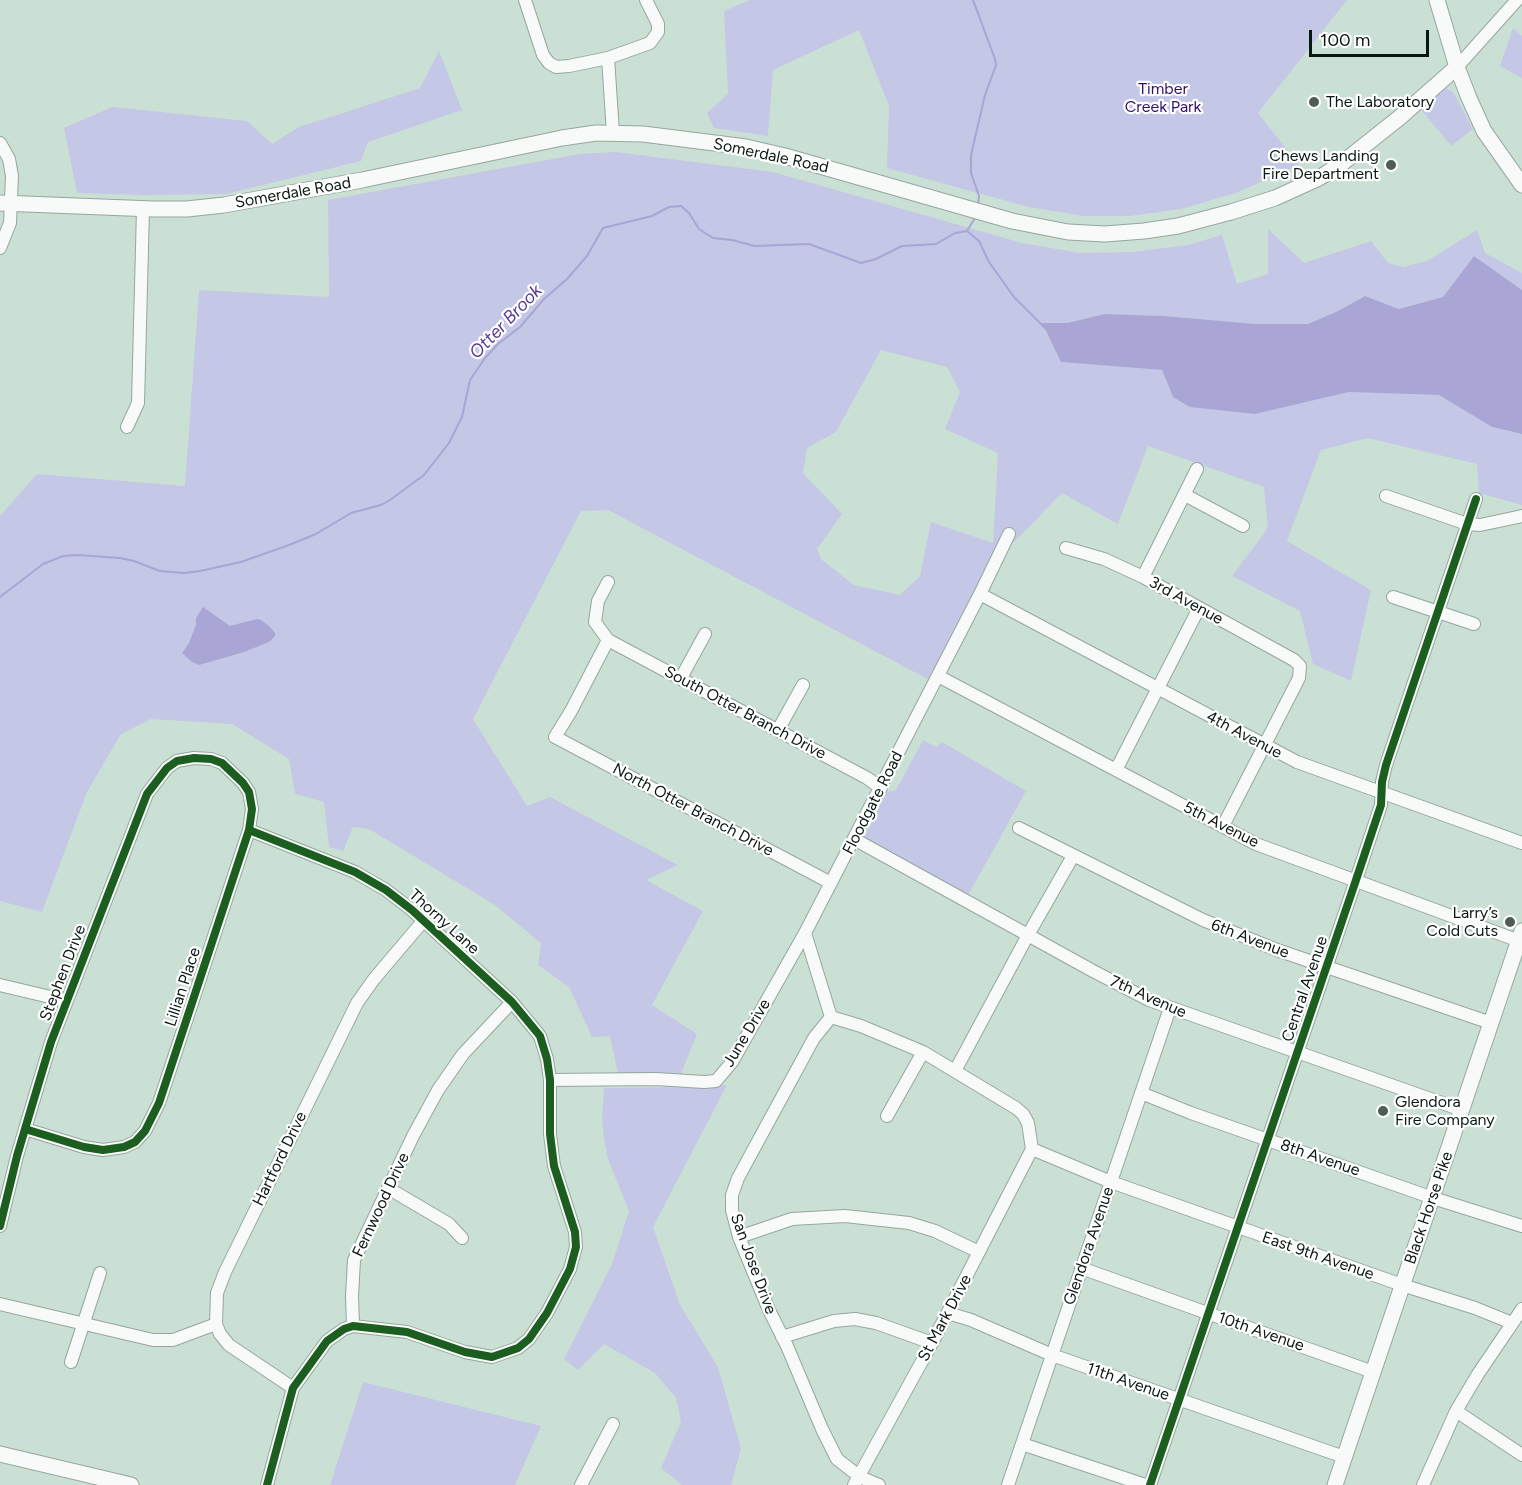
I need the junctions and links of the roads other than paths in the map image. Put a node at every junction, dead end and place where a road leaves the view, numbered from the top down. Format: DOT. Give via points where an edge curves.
graph roads {
  1 [pos="525,0"];
  2 [pos="646,0"];
  3 [pos="1437,0"];
  4 [pos="1517,0"];
  5 [pos="608,58"];
  6 [pos="1456,67"];
  7 [pos="614,133"];
  8 [pos="0,142"];
  9 [pos="1522,185"];
  10 [pos="6,203"];
  11 [pos="143,209"];
  12 [pos="0,248"];
  13 [pos="127,427"];
  14 [pos="1197,469"];
  15 [pos="1185,495"];
  16 [pos="1386,496"];
  17 [pos="1476,499"];
  18 [pos="1522,516"];
  19 [pos="1467,524"];
  20 [pos="1244,526"];
  21 [pos="1009,534"];
  22 [pos="1066,548"];
  23 [pos="1143,577"];
  24 [pos="608,582"];
  25 [pos="980,594"];
  26 [pos="1393,597"];
  27 [pos="1199,608"];
  28 [pos="1439,612"];
  29 [pos="1474,624"];
  30 [pos="705,634"];
  31 [pos="608,640"];
  32 [pos="938,676"];
  33 [pos="681,678"];
  34 [pos="803,685"];
  35 [pos="1158,689"];
  36 [pos="778,730"];
  37 [pos="1265,747"];
  38 [pos="194,758"];
  39 [pos="1116,770"];
  40 [pos="881,788"];
  41 [pos="1382,794"];
  42 [pos="1223,826"];
  43 [pos="1019,828"];
  44 [pos="249,830"];
  45 [pos="854,839"];
  46 [pos="1522,843"];
  47 [pos="1073,856"];
  48 [pos="1356,880"];
  49 [pos="831,883"];
  50 [pos="423,920"];
  51 [pos="805,933"];
  52 [pos="1028,934"];
  53 [pos="1521,938"];
  54 [pos="1326,968"];
  55 [pos="0,985"];
  56 [pos="67,1001"];
  57 [pos="512,1002"];
  58 [pos="1170,1008"];
  59 [pos="831,1017"];
  60 [pos="1491,1023"];
  61 [pos="1297,1052"];
  62 [pos="923,1053"];
  63 [pos="955,1071"];
  64 [pos="550,1080"];
  65 [pos="1141,1093"];
  66 [pos="1462,1110"];
  67 [pos="887,1116"];
  68 [pos="25,1129"];
  69 [pos="1269,1140"];
  70 [pos="1032,1149"];
  71 [pos="1111,1182"];
  72 [pos="388,1188"];
  73 [pos="1432,1198"];
  74 [pos="0,1226"];
  75 [pos="1522,1226"];
  76 [pos="1239,1228"];
  77 [pos="740,1237"];
  78 [pos="462,1238"];
  79 [pos="979,1252"];
  80 [pos="1081,1268"];
  81 [pos="100,1273"];
  82 [pos="1402,1285"];
  83 [pos="0,1304"];
  84 [pos="1522,1309"];
  85 [pos="948,1313"];
  86 [pos="1209,1314"];
  87 [pos="83,1323"];
  88 [pos="1512,1323"];
  89 [pos="216,1324"];
  90 [pos="354,1326"];
  91 [pos="782,1337"];
  92 [pos="932,1343"];
  93 [pos="1052,1355"];
  94 [pos="71,1362"];
  95 [pos="1373,1372"];
  96 [pos="293,1388"];
  97 [pos="1179,1400"];
  98 [pos="1456,1411"];
  99 [pos="613,1424"];
  100 [pos="1022,1444"];
  101 [pos="0,1454"];
  102 [pos="1522,1455"];
  103 [pos="1344,1457"];
  104 [pos="857,1481"];
  105 [pos="130,1485"];
  106 [pos="267,1485"];
  107 [pos="581,1485"];
  108 [pos="879,1485"];
  109 [pos="1008,1485"];
  110 [pos="1145,1485"];
  111 [pos="1150,1485"];
  112 [pos="1335,1485"];
  113 [pos="1423,1485"];
  1 -- 5 [label="street" via="549,63 568,66"];
  2 -- 5 [label="street" via="658,24 655,38"];
  3 -- 6 [label="main road"];
  4 -- 6 [label="street"];
  5 -- 7 [label="street"];
  6 -- 7 [label="main road, Somerdale Road" via="1399,118 1319,178 1231,212 1144,231 1068,232 1012,221 746,147"];
  6 -- 9 [label="main road" via="1484,131"];
  7 -- 11 [label="main road, Somerdale Road" via="562,138 224,205"];
  8 -- 10 [label="street" via="12,176"];
  10 -- 11 [label="main road, Somerdale Road"];
  10 -- 12 [label="street" via="10,223"];
  11 -- 13 [label="street" via="138,403"];
  14 -- 15 [label="street"];
  15 -- 20 [label="street"];
  15 -- 23 [label="street"];
  16 -- 19 [label="street"];
  17 -- 19 [label="street, Central Avenue"];
  18 -- 19 [label="street"];
  19 -- 28 [label="street, Central Avenue"];
  21 -- 25 [label="street, Floodgate Road"];
  22 -- 23 [label="street, 3rd Avenue" via="1104,559"];
  23 -- 27 [label="street, 3rd Avenue"];
  24 -- 31 [label="street" via="598,601 595,622"];
  25 -- 32 [label="street, Floodgate Road"];
  25 -- 35 [label="street, 4th Avenue"];
  26 -- 28 [label="street"];
  27 -- 35 [label="street"];
  27 -- 37 [label="street, 3rd Avenue" via="1300,666 1299,678"];
  28 -- 29 [label="street"];
  28 -- 41 [label="street, Central Avenue" via="1386,765"];
  30 -- 33 [label="street"];
  31 -- 33 [label="street, South Otter Branch Drive"];
  31 -- 49 [label="street, North Otter Branch Drive" via="555,737"];
  32 -- 39 [label="street, 5th Avenue"];
  32 -- 40 [label="street, Floodgate Road"];
  33 -- 36 [label="street, South Otter Branch Drive"];
  34 -- 36 [label="street"];
  35 -- 37 [label="street, 4th Avenue"];
  35 -- 39 [label="street"];
  36 -- 40 [label="street, South Otter Branch Drive"];
  37 -- 41 [label="street, 4th Avenue"];
  37 -- 42 [label="street"];
  38 -- 44 [label="street, Lillian Place" via="222,763 243,783 252,809"];
  38 -- 56 [label="street, Stephen Drive" via="177,761 167,768 147,794"];
  39 -- 42 [label="street, 5th Avenue"];
  40 -- 45 [label="street, Floodgate Road"];
  41 -- 46 [label="street, 4th Avenue"];
  41 -- 48 [label="street, Central Avenue"];
  42 -- 48 [label="street, 5th Avenue" via="1256,844"];
  43 -- 47 [label="street, 6th Avenue"];
  44 -- 50 [label="street, Thorny Lane" via="355,872 386,890"];
  44 -- 68 [label="street, Lillian Place" via="159,1103 145,1131 124,1147 103,1150"];
  45 -- 49 [label="street, Floodgate Road"];
  45 -- 52 [label="street, 7th Avenue"];
  47 -- 52 [label="street"];
  47 -- 54 [label="street, 6th Avenue" via="1203,920"];
  48 -- 53 [label="street, 5th Avenue"];
  48 -- 54 [label="street, Central Avenue"];
  49 -- 51 [label="street, Floodgate Road"];
  50 -- 57 [label="street, Thorny Lane"];
  50 -- 89 [label="street, Hartford Drive" via="357,1003 225,1272 217,1293"];
  51 -- 59 [label="street"];
  51 -- 64 [label="street, June Drive" via="732,1062 716,1081"];
  52 -- 58 [label="street, 7th Avenue"];
  52 -- 63 [label="street"];
  53 -- 60 [label="main road, Black Horse Pike"];
  54 -- 60 [label="street, 6th Avenue"];
  54 -- 61 [label="street, Central Avenue"];
  55 -- 56 [label="street"];
  56 -- 68 [label="street, Stephen Drive"];
  57 -- 64 [label="street, Thorny Lane" via="543,1044"];
  57 -- 72 [label="street, Fernwood Drive" via="483,1030 438,1090"];
  58 -- 61 [label="street, 7th Avenue"];
  58 -- 65 [label="street, Glendora Avenue"];
  59 -- 62 [label="street"];
  59 -- 77 [label="street, San Jose Drive" via="814,1038 738,1178 732,1210"];
  60 -- 66 [label="main road, Black Horse Pike"];
  61 -- 66 [label="street, 7th Avenue"];
  61 -- 69 [label="street, Central Avenue"];
  62 -- 63 [label="street"];
  62 -- 67 [label="street"];
  63 -- 70 [label="street" via="1023,1114"];
  64 -- 90 [label="street" via="554,1166 576,1247 570,1269 529,1339 518,1348 492,1356 465,1352 407,1332"];
  65 -- 69 [label="street, 8th Avenue"];
  65 -- 71 [label="street, Glendora Avenue"];
  66 -- 73 [label="main road, Black Horse Pike"];
  68 -- 74 [label="street, Stephen Drive"];
  69 -- 73 [label="street, 8th Avenue"];
  69 -- 76 [label="street, Central Avenue"];
  70 -- 71 [label="street, East 9th Avenue"];
  70 -- 79 [label="street, St Mark Drive"];
  71 -- 76 [label="street, East 9th Avenue"];
  71 -- 80 [label="street, Glendora Avenue"];
  72 -- 78 [label="street" via="449,1224"];
  72 -- 90 [label="street, Fernwood Drive" via="354,1260"];
  73 -- 75 [label="street, 8th Avenue"];
  73 -- 82 [label="main road, Black Horse Pike"];
  76 -- 82 [label="street, East 9th Avenue"];
  76 -- 86 [label="street, Central Avenue"];
  77 -- 79 [label="street" via="792,1219 845,1216 918,1226"];
  77 -- 91 [label="street, San Jose Drive"];
  79 -- 85 [label="street, St Mark Drive"];
  80 -- 86 [label="street, 10th Avenue"];
  80 -- 93 [label="street, Glendora Avenue"];
  81 -- 87 [label="street"];
  82 -- 88 [label="street, East 9th Avenue"];
  82 -- 95 [label="main road, Black Horse Pike"];
  83 -- 87 [label="street"];
  84 -- 88 [label="street"];
  85 -- 92 [label="street, St Mark Drive"];
  85 -- 93 [label="street, 11th Avenue"];
  86 -- 95 [label="street, 10th Avenue"];
  86 -- 97 [label="street, Central Avenue"];
  87 -- 89 [label="street" via="153,1340 173,1340"];
  87 -- 94 [label="street"];
  88 -- 98 [label="street"];
  89 -- 96 [label="street" via="229,1345"];
  90 -- 96 [label="street" via="327,1341"];
  91 -- 92 [label="street" via="834,1321 855,1319"];
  91 -- 104 [label="street, San Jose Drive" via="837,1459"];
  92 -- 104 [label="street, St Mark Drive"];
  93 -- 97 [label="street, 11th Avenue"];
  93 -- 100 [label="street, Glendora Avenue"];
  95 -- 103 [label="main road, Black Horse Pike"];
  96 -- 106 [label="street"];
  97 -- 103 [label="street, 11th Avenue"];
  97 -- 111 [label="street, Central Avenue"];
  98 -- 102 [label="street"];
  98 -- 113 [label="street"];
  99 -- 107 [label="street"];
  100 -- 109 [label="street, Glendora Avenue"];
  100 -- 110 [label="street"];
  101 -- 105 [label="main road"];
  103 -- 112 [label="main road, Black Horse Pike"];
  104 -- 108 [label="street, San Jose Drive"];
}
